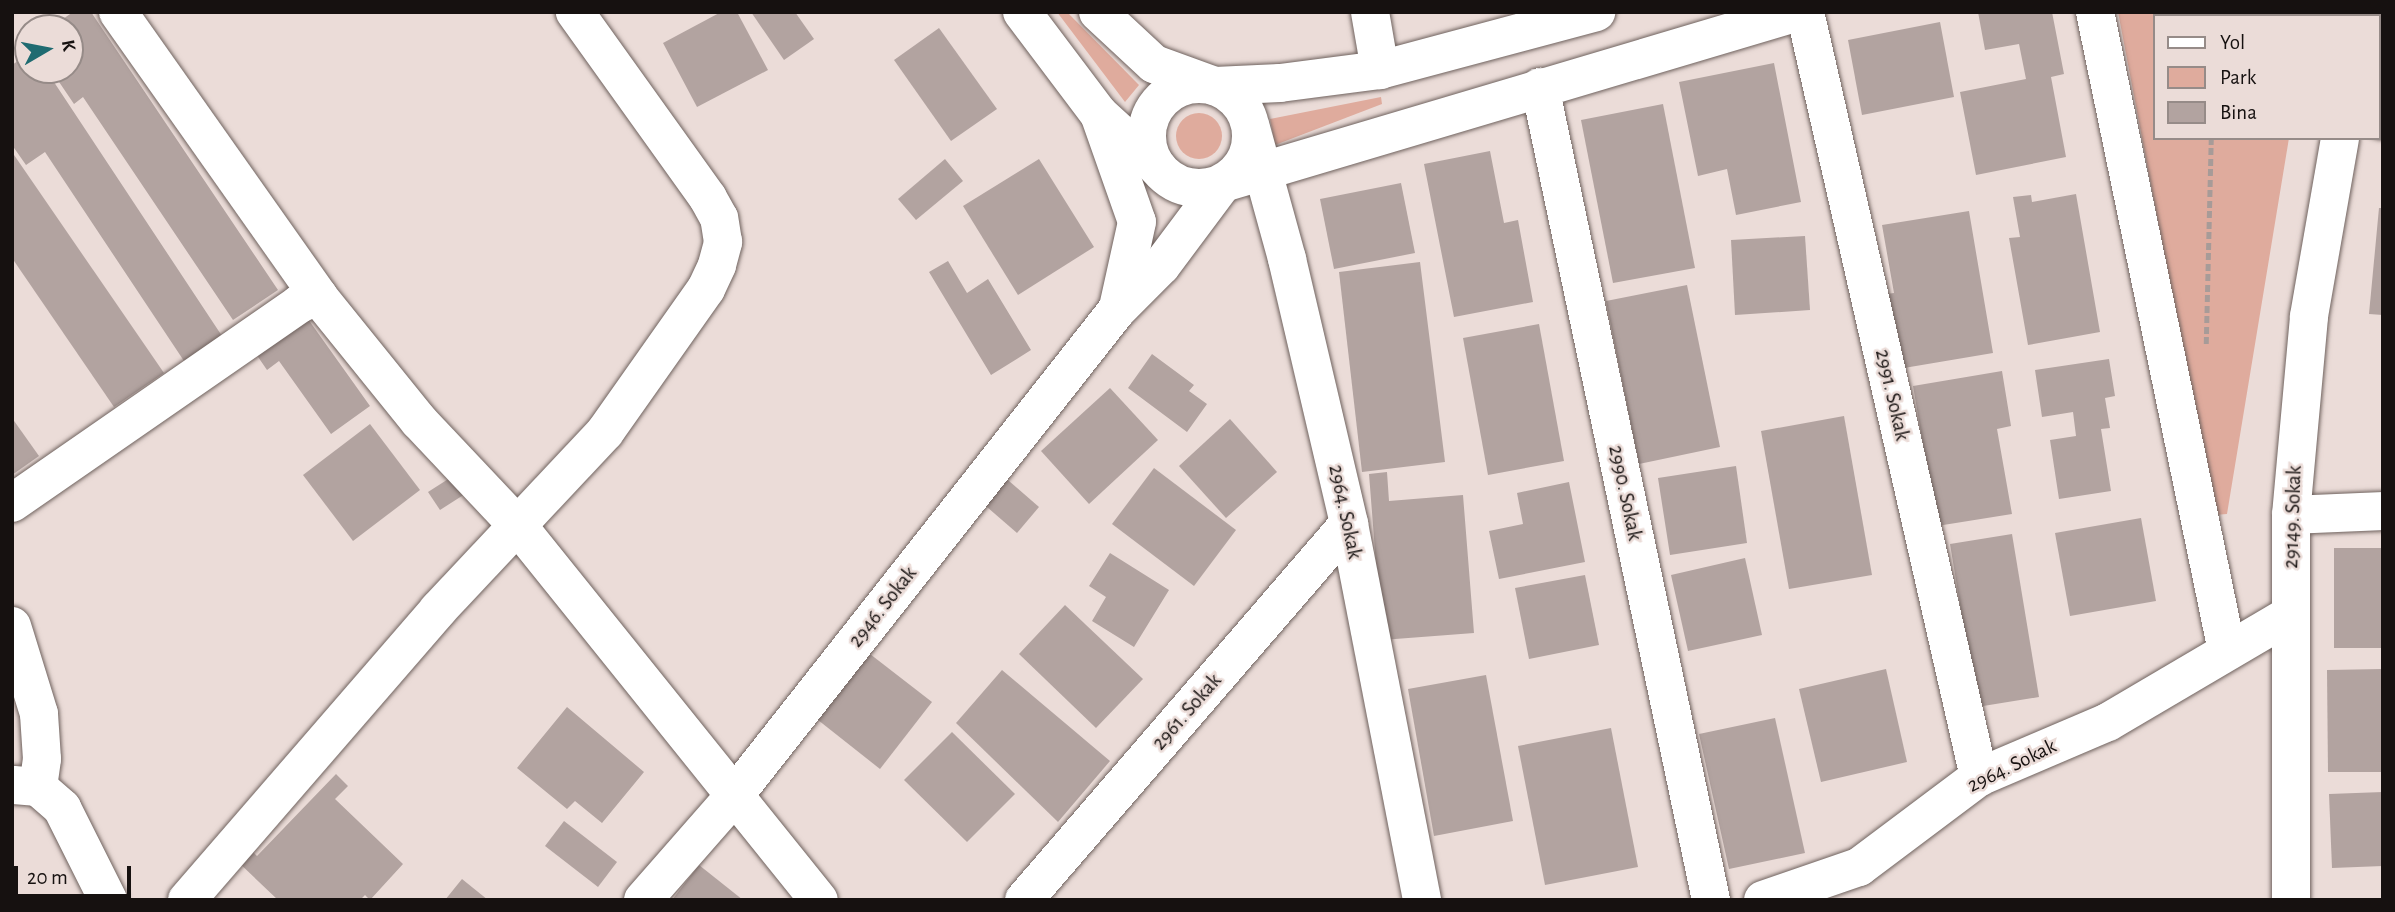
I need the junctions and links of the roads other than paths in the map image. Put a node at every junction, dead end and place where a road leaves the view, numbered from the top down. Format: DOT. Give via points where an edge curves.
graph roads {
  1 [pos="118,12"];
  2 [pos="575,12"];
  3 [pos="1021,12"];
  4 [pos="1098,12"];
  5 [pos="1370,12"];
  6 [pos="1596,12"];
  7 [pos="1798,12"];
  8 [pos="1805,12"];
  9 [pos="2095,12"];
  10 [pos="1380,70"];
  11 [pos="1214,86"];
  12 [pos="1540,87"];
  13 [pos="1099,114"];
  14 [pos="1251,128"];
  15 [pos="2340,140"];
  16 [pos="1157,167"];
  17 [pos="1261,171"];
  18 [pos="1223,183"];
  19 [pos="1137,222"];
  20 [pos="318,296"];
  21 [pos="1117,310"];
  22 [pos="12,503"];
  23 [pos="2383,511"];
  24 [pos="2291,515"];
  25 [pos="1349,524"];
  26 [pos="517,526"];
  27 [pos="2290,615"];
  28 [pos="12,626"];
  29 [pos="2227,651"];
  30 [pos="1979,777"];
  31 [pos="25,786"];
  32 [pos="734,796"];
  33 [pos="108,900"];
  34 [pos="187,900"];
  35 [pos="643,900"];
  36 [pos="820,900"];
  37 [pos="1024,900"];
  38 [pos="1422,900"];
  39 [pos="1711,900"];
  40 [pos="1763,900"];
  41 [pos="2291,900"];
  1 -- 20 [label="street"];
  2 -- 26 [label="street" via="708,198 719,218 723,242 706,289 604,432"];
  3 -- 13 [label="street"];
  4 -- 11 [label="street" via="1154,64"];
  5 -- 10 [label="street"];
  6 -- 10 [label="street"];
  7 -- 12 [label="street"];
  8 -- 30 [label="street, 2991. Sokak"];
  9 -- 29 [label="street"];
  10 -- 11 [label="street"];
  11 -- 14 [label="street" via="1239,102"];
  11 -- 16 [label="street" via="1179,88 1157,105 1147,140"];
  12 -- 17 [label="street"];
  12 -- 39 [label="street, 2990. Sokak"];
  13 -- 16 [label="street"];
  13 -- 19 [label="street"];
  14 -- 17 [label="street, 2964. Sokak"];
  14 -- 18 [label="street" via="1244,163"];
  15 -- 24 [label="street, 29149. Sokak" via="2309,316"];
  16 -- 18 [label="street" via="1187,187"];
  16 -- 19 [label="street"];
  17 -- 18 [label="street"];
  17 -- 25 [label="street, 2964. Sokak" via="1287,259"];
  18 -- 21 [label="street, 2946. Sokak" via="1161,266"];
  19 -- 21 [label="street"];
  20 -- 22 [label="street" via="299,304"];
  20 -- 26 [label="street" via="419,421"];
  21 -- 32 [label="street, 2946. Sokak"];
  23 -- 24 [label="street"];
  24 -- 27 [label="street, 29149. Sokak"];
  25 -- 37 [label="street, 2961. Sokak"];
  25 -- 38 [label="street, 2964. Sokak"];
  26 -- 32 [label="street"];
  26 -- 34 [label="street" via="438,610"];
  27 -- 29 [label="street, 2964. Sokak"];
  27 -- 41 [label="street, 29149. Sokak"];
  28 -- 31 [label="street" via="39,714 42,759"];
  29 -- 30 [label="street, 2964. Sokak" via="2108,722"];
  30 -- 40 [label="street, 2964. Sokak" via="1859,867"];
  31 -- 33 [label="street" via="62,808"];
  32 -- 35 [label="street, 2946. Sokak"];
  32 -- 36 [label="street"];
}
